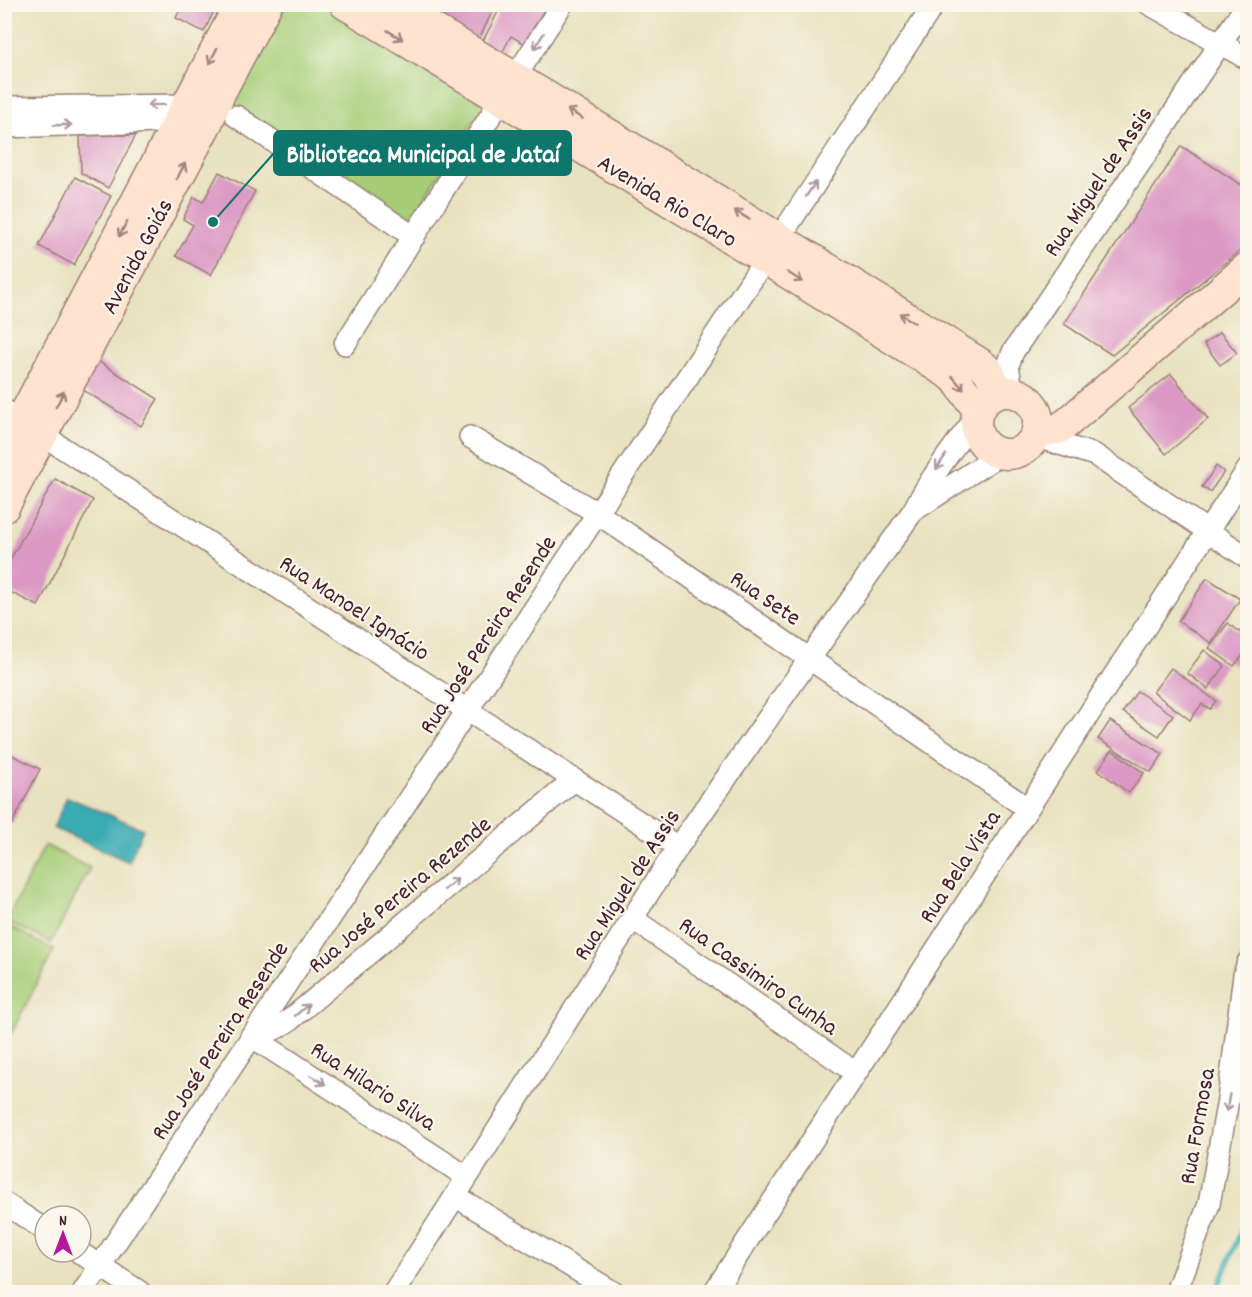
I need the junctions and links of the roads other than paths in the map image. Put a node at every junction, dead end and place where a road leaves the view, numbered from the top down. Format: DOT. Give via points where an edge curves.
graph roads {
  1 [pos="240,4"];
  2 [pos="267,4"];
  3 [pos="345,4"];
  4 [pos="391,4"];
  5 [pos="562,4"];
  6 [pos="934,4"];
  7 [pos="1149,4"];
  8 [pos="1247,4"];
  9 [pos="1220,44"];
  10 [pos="1248,60"];
  11 [pos="509,89"];
  12 [pos="4,107"];
  13 [pos="206,114"];
  14 [pos="4,127"];
  15 [pos="414,237"];
  16 [pos="772,248"];
  17 [pos="1248,267"];
  18 [pos="345,344"];
  19 [pos="991,403"];
  20 [pos="23,422"];
  21 [pos="1036,427"];
  22 [pos="470,437"];
  23 [pos="4,453"];
  24 [pos="1002,453"];
  25 [pos="1248,469"];
  26 [pos="4,507"];
  27 [pos="913,511"];
  28 [pos="597,513"];
  29 [pos="1207,530"];
  30 [pos="1248,558"];
  31 [pos="811,658"];
  32 [pos="467,710"];
  33 [pos="574,780"];
  34 [pos="1027,808"];
  35 [pos="678,847"];
  36 [pos="633,919"];
  37 [pos="1248,963"];
  38 [pos="251,1036"];
  39 [pos="856,1073"];
  40 [pos="468,1177"];
  41 [pos="455,1196"];
  42 [pos="4,1203"];
  43 [pos="33,1222"];
  44 [pos="93,1261"];
  45 [pos="100,1266"];
  46 [pos="83,1293"];
  47 [pos="140,1293"];
  48 [pos="394,1293"];
  49 [pos="613,1293"];
  50 [pos="714,1293"];
  51 [pos="1176,1293"];
  1 -- 13 [label="main road, Avenida Goiás, one-way"];
  2 -- 13 [label="main road, Avenida Goiás"];
  3 -- 11 [label="main road, Avenida Rio Claro, one-way"];
  4 -- 11 [label="main road, Avenida Rio Claro"];
  5 -- 11 [label="street, one-way"];
  16 -- 6 [label="street, Rua José Pereira Resende, one-way"];
  7 -- 9 [label="street"];
  8 -- 9 [label="street, Rua Miguel de Assis"];
  9 -- 10 [label="street"];
  9 -- 19 [label="street, Rua Miguel de Assis" via="1013,352"];
  11 -- 15 [label="street"];
  11 -- 16 [label="main road, Avenida Rio Claro"];
  13 -- 12 [label="street, one-way"];
  14 -- 13 [label="street, one-way"];
  13 -- 15 [label="street"];
  13 -- 20 [label="main road, Avenida Goiás"];
  15 -- 18 [label="street"];
  16 -- 19 [label="main road, Avenida Rio Claro" via="865,306 981,364 988,370"];
  16 -- 28 [label="street, Rua José Pereira Resende"];
  17 -- 21 [label="main road" via="1067,423 1047,431"];
  19 -- 21 [label="main road" via="1028,400"];
  19 -- 24 [label="main road" via="979,437 985,445"];
  19 -- 27 [label="street, Rua Miguel de Assis, one-way" via="949,451"];
  20 -- 23 [label="main road, Avenida Goiás"];
  20 -- 26 [label="main road, Avenida Goiás"];
  20 -- 32 [label="street, Rua Manoel Ignácio"];
  21 -- 24 [label="main road" via="1027,446"];
  21 -- 29 [label="street" via="1095,455"];
  22 -- 28 [label="street, Rua Sete"];
  24 -- 27 [label="street, Rua Miguel de Assis"];
  25 -- 29 [label="street, Rua Bela Vista"];
  27 -- 31 [label="street, Rua Miguel de Assis"];
  28 -- 31 [label="street, Rua Sete"];
  28 -- 32 [label="street, Rua José Pereira Resende"];
  29 -- 30 [label="street"];
  29 -- 34 [label="street, Rua Bela Vista"];
  31 -- 34 [label="street, Rua Sete"];
  31 -- 35 [label="street, Rua Miguel de Assis"];
  32 -- 33 [label="street, Rua Manoel Ignácio"];
  32 -- 38 [label="street, Rua José Pereira Resende"];
  33 -- 35 [label="street, Rua Manoel Ignácio"];
  38 -- 33 [label="street, Rua José Pereira Rezende, one-way" via="262,1035 291,1019"];
  34 -- 39 [label="street, Rua Bela Vista"];
  35 -- 36 [label="street, Rua Miguel de Assis"];
  36 -- 39 [label="street, Rua Cassimiro Cunha"];
  36 -- 40 [label="street, Rua Miguel de Assis"];
  37 -- 51 [label="street, Rua Formosa, one-way" via="1209,1204"];
  38 -- 40 [label="street, Rua Hilario Silva, one-way"];
  38 -- 45 [label="street, Rua José Pereira Resende"];
  39 -- 50 [label="street, Rua Bela Vista"];
  40 -- 41 [label="street, Rua Miguel de Assis"];
  41 -- 48 [label="street, Rua Miguel de Assis"];
  41 -- 49 [label="street"];
  42 -- 43 [label="street"];
  44 -- 45 [label="street"];
  45 -- 46 [label="street, Rua José Pereira Resende"];
  45 -- 47 [label="street"];
}
